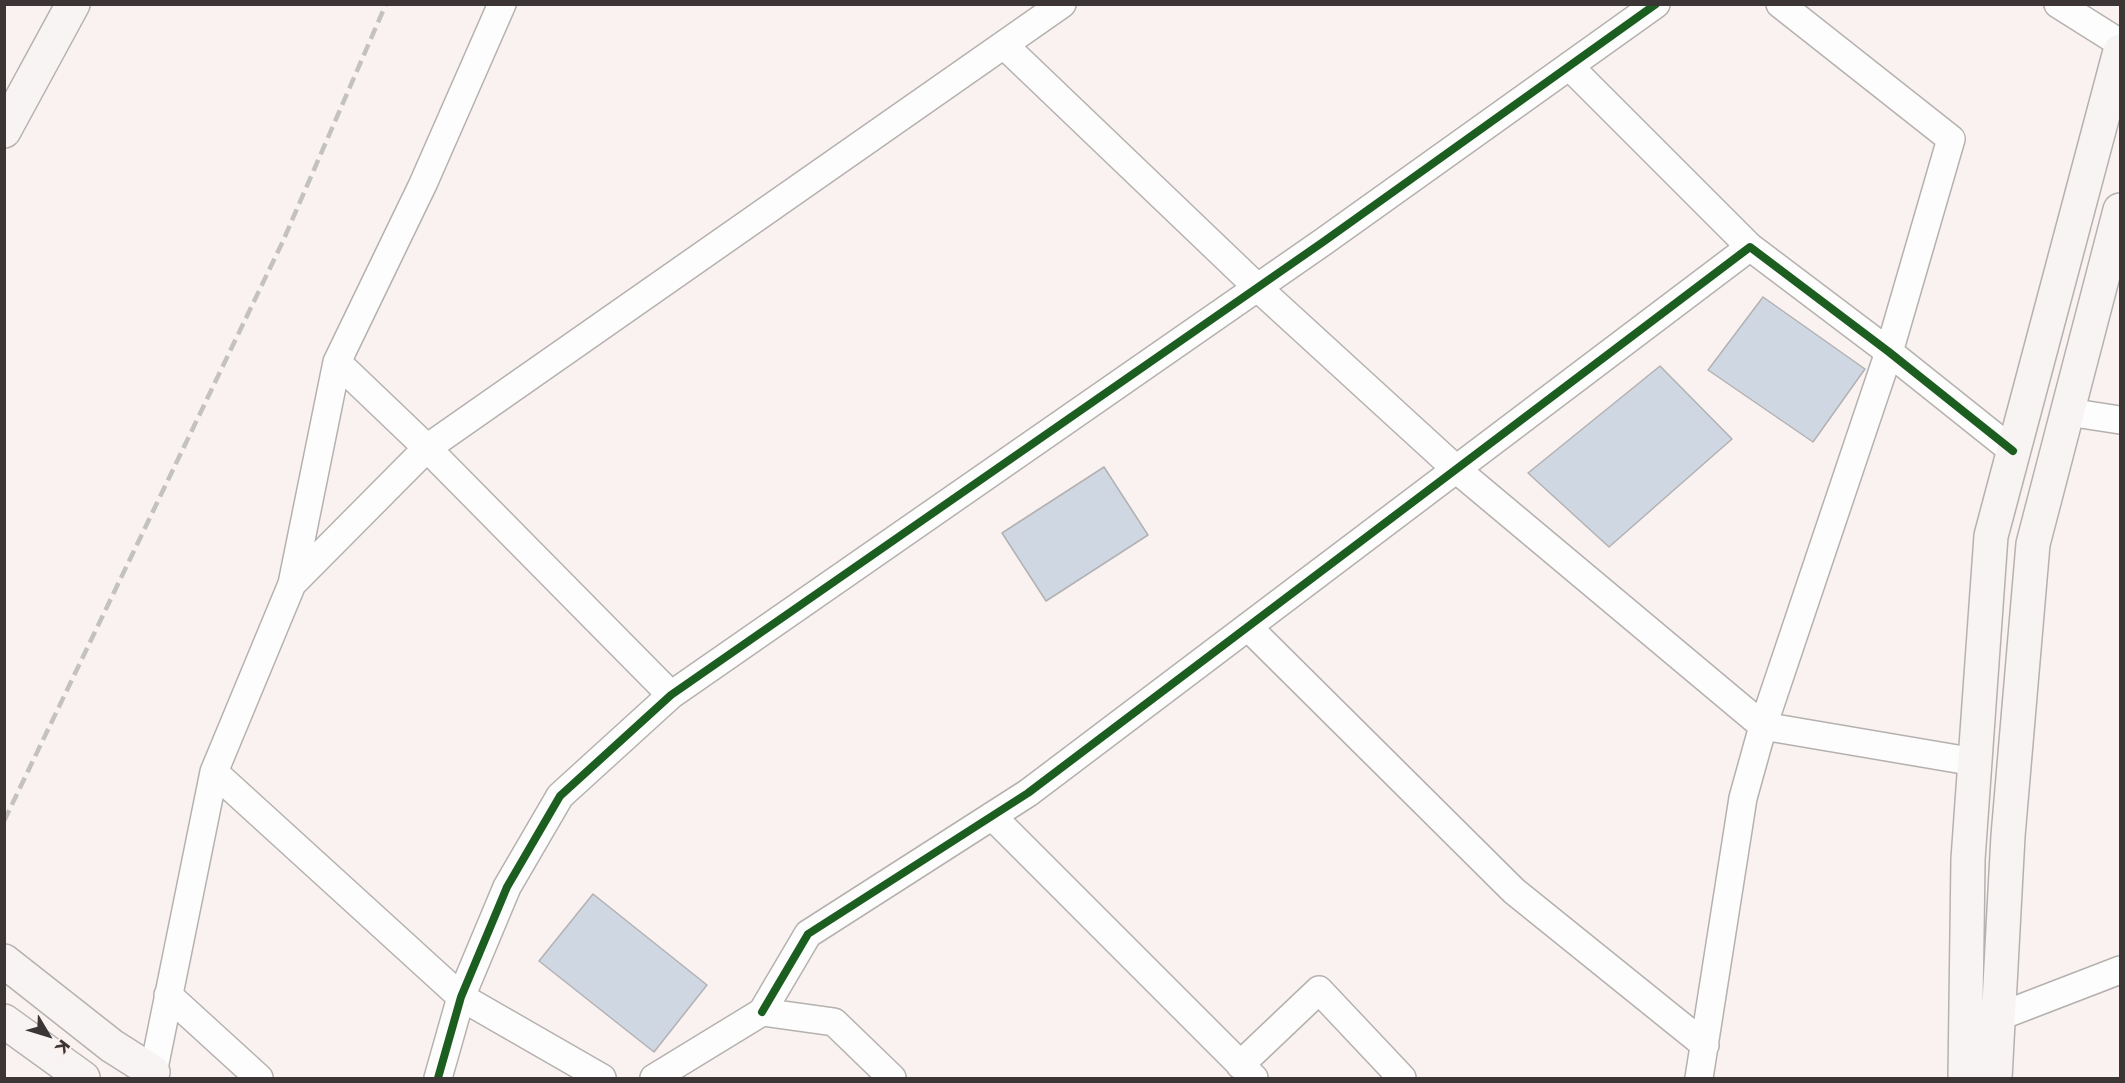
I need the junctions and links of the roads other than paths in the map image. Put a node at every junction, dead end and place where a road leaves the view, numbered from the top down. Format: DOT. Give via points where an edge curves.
graph roads {
  1 [pos="73,4"];
  2 [pos="502,4"];
  3 [pos="1062,4"];
  4 [pos="1656,4"];
  5 [pos="1780,4"];
  6 [pos="2058,4"];
  7 [pos="2121,43"];
  8 [pos="1004,45"];
  9 [pos="2121,51"];
  10 [pos="1569,66"];
  11 [pos="4,130"];
  12 [pos="2121,210"];
  13 [pos="1750,247"];
  14 [pos="1257,287"];
  15 [pos="1889,352"];
  16 [pos="337,362"];
  17 [pos="2068,412"];
  18 [pos="2121,420"];
  19 [pos="427,448"];
  20 [pos="2013,452"];
  21 [pos="1456,469"];
  22 [pos="292,584"];
  23 [pos="1248,627"];
  24 [pos="671,695"];
  25 [pos="1763,726"];
  26 [pos="1975,762"];
  27 [pos="214,772"];
  28 [pos="992,816"];
  29 [pos="4,961"];
  30 [pos="2121,970"];
  31 [pos="168,995"];
  32 [pos="461,997"];
  33 [pos="762,1012"];
  34 [pos="1998,1017"];
  35 [pos="4,1021"];
  36 [pos="1705,1045"];
  37 [pos="1247,1072"];
  38 [pos="153,1075"];
  39 [pos="82,1078"];
  40 [pos="259,1078"];
  41 [pos="438,1078"];
  42 [pos="600,1078"];
  43 [pos="654,1078"];
  44 [pos="892,1078"];
  45 [pos="1402,1078"];
  46 [pos="1700,1078"];
  47 [pos="1965,1078"];
  48 [pos="1995,1078"];
  1 -- 11 [label="main road"];
  2 -- 16 [label="street" via="423,184"];
  3 -- 8 [label="street"];
  4 -- 10 [label="street"];
  5 -- 15 [label="street" via="1951,139"];
  6 -- 7 [label="street"];
  8 -- 14 [label="street"];
  8 -- 19 [label="street"];
  9 -- 20 [label="main road"];
  10 -- 13 [label="street"];
  10 -- 14 [label="street"];
  12 -- 17 [label="main road"];
  13 -- 15 [label="street"];
  13 -- 21 [label="street"];
  14 -- 21 [label="street"];
  14 -- 24 [label="street"];
  15 -- 20 [label="street"];
  15 -- 25 [label="street"];
  16 -- 19 [label="street"];
  16 -- 22 [label="street"];
  17 -- 18 [label="street"];
  17 -- 34 [label="main road" via="2033,544 2008,836"];
  19 -- 22 [label="street"];
  19 -- 24 [label="street"];
  20 -- 26 [label="main road" via="1991,536"];
  21 -- 23 [label="street"];
  21 -- 25 [label="street"];
  22 -- 27 [label="street"];
  23 -- 28 [label="street"];
  23 -- 36 [label="street" via="1514,891"];
  24 -- 32 [label="street" via="560,796 507,887"];
  25 -- 26 [label="street"];
  25 -- 36 [label="street" via="1743,798"];
  26 -- 47 [label="main road" via="1968,859"];
  27 -- 31 [label="street"];
  27 -- 32 [label="street"];
  28 -- 33 [label="street" via="808,934"];
  28 -- 37 [label="street"];
  29 -- 38 [label="main road"];
  30 -- 34 [label="street"];
  31 -- 38 [label="street"];
  31 -- 40 [label="street"];
  32 -- 41 [label="street"];
  32 -- 42 [label="street"];
  33 -- 43 [label="street"];
  33 -- 44 [label="street" via="834,1022"];
  34 -- 48 [label="main road"];
  35 -- 39 [label="main road"];
  36 -- 46 [label="street"];
  37 -- 45 [label="street" via="1319,990"];
}
